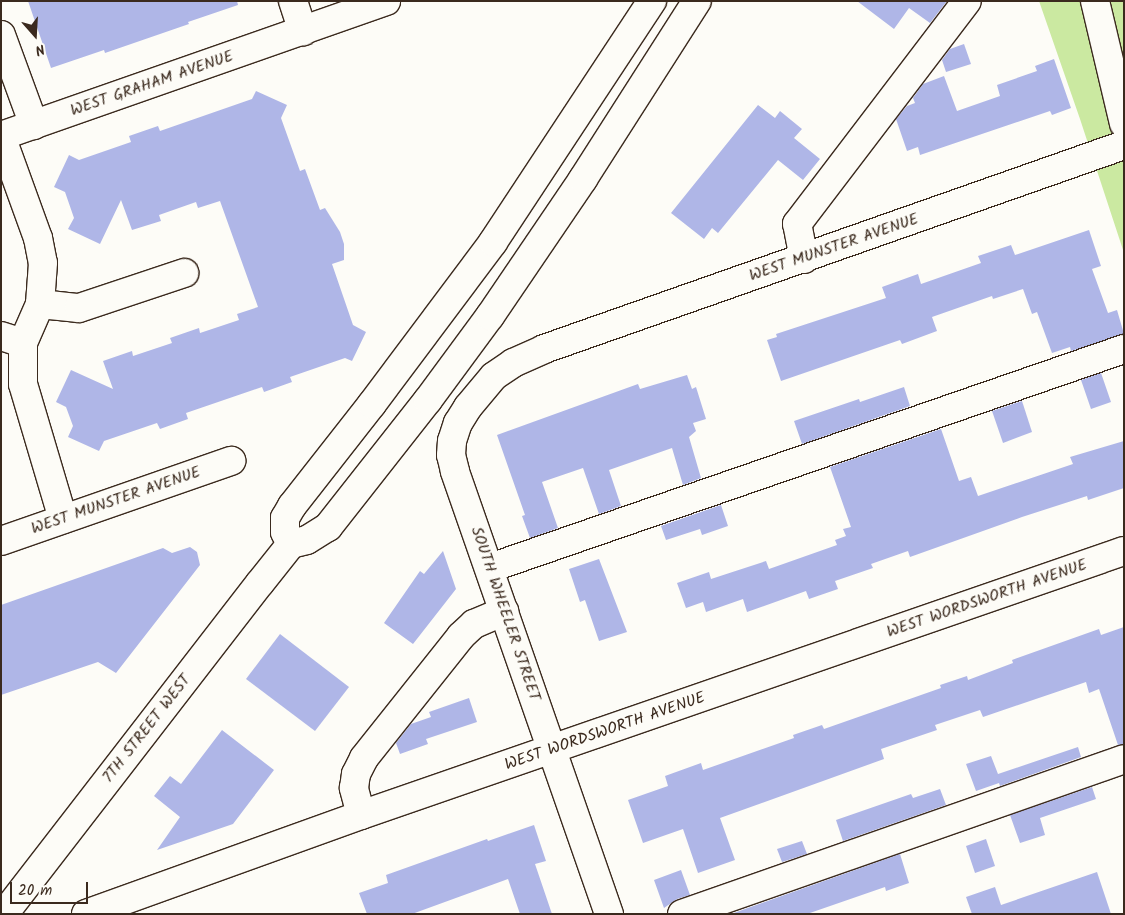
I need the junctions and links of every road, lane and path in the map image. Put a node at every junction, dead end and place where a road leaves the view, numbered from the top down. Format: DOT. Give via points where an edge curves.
graph roads {
  1 [pos="293,1"];
  2 [pos="386,1"];
  3 [pos="652,1"];
  4 [pos="698,1"];
  5 [pos="967,1"];
  6 [pos="1094,1"];
  7 [pos="303,31"];
  8 [pos="1,35"];
  9 [pos="1124,124"];
  10 [pos="34,125"];
  11 [pos="1,136"];
  12 [pos="1124,145"];
  13 [pos="804,259"];
  14 [pos="184,273"];
  15 [pos="40,304"];
  16 [pos="12,339"];
  17 [pos="544,349"];
  18 [pos="1124,349"];
  19 [pos="231,461"];
  20 [pos="63,519"];
  21 [pos="1,541"];
  22 [pos="291,544"];
  23 [pos="1124,551"];
  24 [pos="490,568"];
  25 [pos="504,611"];
  26 [pos="553,751"];
  27 [pos="1124,759"];
  28 [pos="361,815"];
  29 [pos="11,912"];
  30 [pos="86,914"];
  31 [pos="609,914"];
  32 [pos="682,914"];
  1 -- 7 [label="main road"];
  2 -- 7 [label="main road, WEST GRAHAM AVENUE"];
  3 -- 22 [label="main road" via="493,242 292,506 285,518 285,532"];
  4 -- 22 [label="main road" via="490,316 328,528 318,536"];
  5 -- 13 [label="main road" via="797,224"];
  6 -- 9 [label="main road"];
  7 -- 10 [label="main road, WEST GRAHAM AVENUE"];
  8 -- 10 [label="main road"];
  10 -- 11 [label="main road, WEST GRAHAM AVENUE"];
  11 -- 15 [label="main road" via="38,238 43,263"];
  12 -- 13 [label="main road, WEST MUNSTER AVENUE"];
  13 -- 17 [label="main road, WEST MUNSTER AVENUE"];
  14 -- 15 [label="main road" via="79,308"];
  15 -- 16 [label="main road"];
  16 -- 20 [label="main road"];
  17 -- 24 [label="main road, SOUTH WHEELER STREET" via="494,376 468,407 452,441 455,471"];
  18 -- 24 [label="main road"];
  19 -- 20 [label="main road, WEST MUNSTER AVENUE"];
  20 -- 21 [label="main road, WEST MUNSTER AVENUE"];
  22 -- 29 [label="main road, 7TH STREET WEST"];
  23 -- 26 [label="main road, WEST WORDSWORTH AVENUE"];
  24 -- 25 [label="main road, SOUTH WHEELER STREET"];
  25 -- 26 [label="main road, SOUTH WHEELER STREET"];
  25 -- 28 [label="main road" via="474,624 461,636 364,758 356,774 354,788"];
  26 -- 28 [label="main road, WEST WORDSWORTH AVENUE"];
  26 -- 31 [label="main road, SOUTH WHEELER STREET"];
  27 -- 32 [label="main road"];
  28 -- 30 [label="main road, WEST WORDSWORTH AVENUE"];
}
